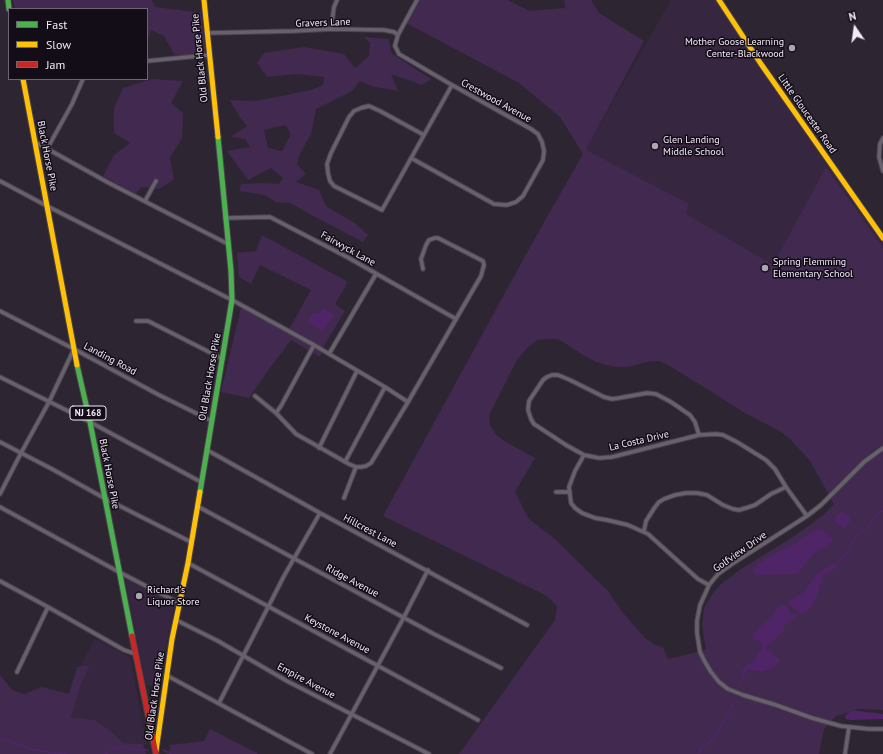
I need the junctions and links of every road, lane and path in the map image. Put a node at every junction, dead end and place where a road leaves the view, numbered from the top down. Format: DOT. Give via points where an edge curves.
graph roads {
  1 [pos="204,0"];
  2 [pos="337,0"];
  3 [pos="417,0"];
  4 [pos="719,0"];
  5 [pos="331,29"];
  6 [pos="207,33"];
  7 [pos="398,35"];
  8 [pos="209,55"];
  9 [pos="148,61"];
  10 [pos="23,80"];
  11 [pos="83,80"];
  12 [pos="452,85"];
  13 [pos="424,135"];
  14 [pos="883,138"];
  15 [pos="35,142"];
  16 [pos="47,149"];
  17 [pos="411,158"];
  18 [pos="883,171"];
  19 [pos="0,181"];
  20 [pos="156,181"];
  21 [pos="145,201"];
  22 [pos="47,206"];
  23 [pos="225,218"];
  24 [pos="883,238"];
  25 [pos="228,244"];
  26 [pos="423,268"];
  27 [pos="376,274"];
  28 [pos="232,300"];
  29 [pos="0,311"];
  30 [pos="456,319"];
  31 [pos="136,321"];
  32 [pos="314,345"];
  33 [pos="74,349"];
  34 [pos="329,354"];
  35 [pos="223,359"];
  36 [pos="358,371"];
  37 [pos="0,377"];
  38 [pos="385,387"];
  39 [pos="256,396"];
  40 [pos="49,402"];
  41 [pos="408,402"];
  42 [pos="276,413"];
  43 [pos="212,421"];
  44 [pos="90,422"];
  45 [pos="698,435"];
  46 [pos="0,442"];
  47 [pos="320,448"];
  48 [pos="883,448"];
  49 [pos="207,450"];
  50 [pos="21,453"];
  51 [pos="584,454"];
  52 [pos="345,462"];
  53 [pos="356,467"];
  54 [pos="201,482"];
  55 [pos="786,487"];
  56 [pos="556,492"];
  57 [pos="570,492"];
  58 [pos="0,494"];
  59 [pos="104,498"];
  60 [pos="344,498"];
  61 [pos="197,506"];
  62 [pos="0,507"];
  63 [pos="320,513"];
  64 [pos="807,516"];
  65 [pos="644,531"];
  66 [pos="191,542"];
  67 [pos="294,559"];
  68 [pos="188,563"];
  69 [pos="428,570"];
  70 [pos="119,572"];
  71 [pos="0,581"];
  72 [pos="709,585"];
  73 [pos="180,602"];
  74 [pos="268,606"];
  75 [pos="48,607"];
  76 [pos="404,617"];
  77 [pos="176,620"];
  78 [pos="527,625"];
  79 [pos="136,654"];
  80 [pos="243,656"];
  81 [pos="378,665"];
  82 [pos="501,668"];
  83 [pos="17,672"];
  84 [pos="166,675"];
  85 [pos="219,703"];
  86 [pos="352,714"];
  87 [pos="478,720"];
  88 [pos="849,727"];
  89 [pos="883,729"];
  90 [pos="156,754"];
  91 [pos="312,754"];
  92 [pos="330,754"];
  93 [pos="430,754"];
  94 [pos="845,754"];
  1 -- 6 [label="street, Old Black Horse Pike"];
  2 -- 5 [label="street"];
  3 -- 7 [label="street"];
  4 -- 24 [label="street, Little Gloucester Road"];
  5 -- 6 [label="street, Gravers Lane"];
  5 -- 7 [label="street, Gravers Lane" via="384,30"];
  6 -- 8 [label="street, Old Black Horse Pike"];
  7 -- 12 [label="street, Crestwood Avenue" via="395,46 399,54"];
  8 -- 9 [label="street"];
  8 -- 23 [label="street, Old Black Horse Pike"];
  10 -- 15 [label="street, Black Horse Pike / NJ 168"];
  11 -- 16 [label="street"];
  12 -- 13 [label="street"];
  12 -- 17 [label="street, Crestwood Avenue" via="538,134 544,151 543,160 523,196 508,205 494,204"];
  13 -- 17 [label="street"];
  13 -- 17 [label="street" via="369,106 361,108 349,117 331,153 327,164 328,173 334,186 382,210"];
  14 -- 18 [label="street" via="879,157"];
  15 -- 16 [label="street"];
  15 -- 22 [label="street, Black Horse Pike / NJ 168"];
  16 -- 21 [label="street"];
  19 -- 22 [label="street"];
  20 -- 21 [label="street"];
  21 -- 25 [label="street"];
  22 -- 28 [label="street"];
  22 -- 33 [label="street, Black Horse Pike / NJ 168"];
  23 -- 25 [label="street, Old Black Horse Pike"];
  23 -- 27 [label="street, Fairwyck Lane" via="270,217"];
  25 -- 28 [label="street, Old Black Horse Pike"];
  26 -- 30 [label="street" via="422,260 426,246 433,238 438,238 483,261 484,269 481,276"];
  27 -- 30 [label="street, Fairwyck Lane"];
  27 -- 34 [label="street"];
  28 -- 32 [label="street"];
  28 -- 35 [label="street, Old Black Horse Pike"];
  29 -- 33 [label="street, Landing Road"];
  30 -- 41 [label="street"];
  31 -- 35 [label="street" via="148,321"];
  32 -- 34 [label="street"];
  32 -- 42 [label="street"];
  33 -- 40 [label="street"];
  33 -- 43 [label="street, Landing Road"];
  33 -- 44 [label="street, Black Horse Pike / NJ 168"];
  34 -- 36 [label="street"];
  35 -- 43 [label="street, Old Black Horse Pike"];
  36 -- 38 [label="street"];
  36 -- 47 [label="street"];
  37 -- 40 [label="street"];
  38 -- 41 [label="street"];
  38 -- 52 [label="street"];
  39 -- 42 [label="street"];
  40 -- 44 [label="street"];
  40 -- 50 [label="street"];
  41 -- 53 [label="street" via="371,463"];
  42 -- 47 [label="street" via="296,434"];
  43 -- 49 [label="street, Old Black Horse Pike"];
  44 -- 54 [label="street"];
  44 -- 59 [label="street, Black Horse Pike / NJ 168"];
  45 -- 51 [label="street, La Costa Drive" via="612,457 599,458"];
  45 -- 51 [label="street, La Costa Drive" via="695,422 690,415 656,394 647,393 612,399 558,375 547,377 529,401 531,419 534,424"];
  45 -- 55 [label="street, La Costa Drive" via="723,435 737,442 766,460"];
  46 -- 50 [label="street"];
  47 -- 52 [label="street"];
  48 -- 64 [label="street, Golfview Drive" via="864,462"];
  49 -- 54 [label="street, Old Black Horse Pike"];
  49 -- 63 [label="street, Hillcrest Lane"];
  50 -- 58 [label="street"];
  50 -- 59 [label="street"];
  51 -- 57 [label="street" via="569,487"];
  52 -- 53 [label="street"];
  53 -- 60 [label="street"];
  54 -- 61 [label="street, Old Black Horse Pike"];
  55 -- 64 [label="street, La Costa Drive"];
  55 -- 65 [label="street" via="755,505 739,510 697,493 664,499 646,521"];
  56 -- 57 [label="street"];
  57 -- 65 [label="street" via="572,503 582,513"];
  59 -- 66 [label="street"];
  59 -- 70 [label="street, Black Horse Pike / NJ 168"];
  61 -- 66 [label="street, Old Black Horse Pike"];
  61 -- 67 [label="street, Ridge Avenue"];
  62 -- 70 [label="street"];
  63 -- 67 [label="street"];
  63 -- 69 [label="street, Hillcrest Lane"];
  64 -- 72 [label="street, Golfview Drive" via="732,564 718,574"];
  65 -- 72 [label="street" via="698,579"];
  66 -- 68 [label="street, Old Black Horse Pike"];
  67 -- 74 [label="street"];
  67 -- 76 [label="street, Ridge Avenue"];
  68 -- 73 [label="street, Old Black Horse Pike"];
  68 -- 74 [label="street, Keystone Avenue"];
  69 -- 76 [label="street"];
  69 -- 78 [label="street, Hillcrest Lane"];
  70 -- 73 [label="street"];
  70 -- 79 [label="street, Black Horse Pike / NJ 168"];
  71 -- 75 [label="street"];
  72 -- 88 [label="street, Golfview Drive" via="700,605 697,633 700,652 719,682 743,696"];
  73 -- 77 [label="street, Old Black Horse Pike"];
  74 -- 80 [label="street"];
  74 -- 81 [label="street, Keystone Avenue"];
  75 -- 79 [label="street" via="124,650"];
  75 -- 83 [label="street"];
  76 -- 81 [label="street"];
  76 -- 82 [label="street, Ridge Avenue"];
  77 -- 80 [label="street, Empire Avenue"];
  77 -- 84 [label="street, Old Black Horse Pike"];
  79 -- 90 [label="street, Black Horse Pike / NJ 168"];
  80 -- 85 [label="street"];
  80 -- 86 [label="street, Empire Avenue"];
  81 -- 86 [label="street"];
  81 -- 87 [label="street, Keystone Avenue"];
  84 -- 85 [label="street"];
  84 -- 90 [label="street, Old Black Horse Pike"];
  85 -- 91 [label="street"];
  86 -- 92 [label="street"];
  86 -- 93 [label="street, Empire Avenue"];
  88 -- 89 [label="street, Golfview Drive"];
  88 -- 94 [label="street"];
}
